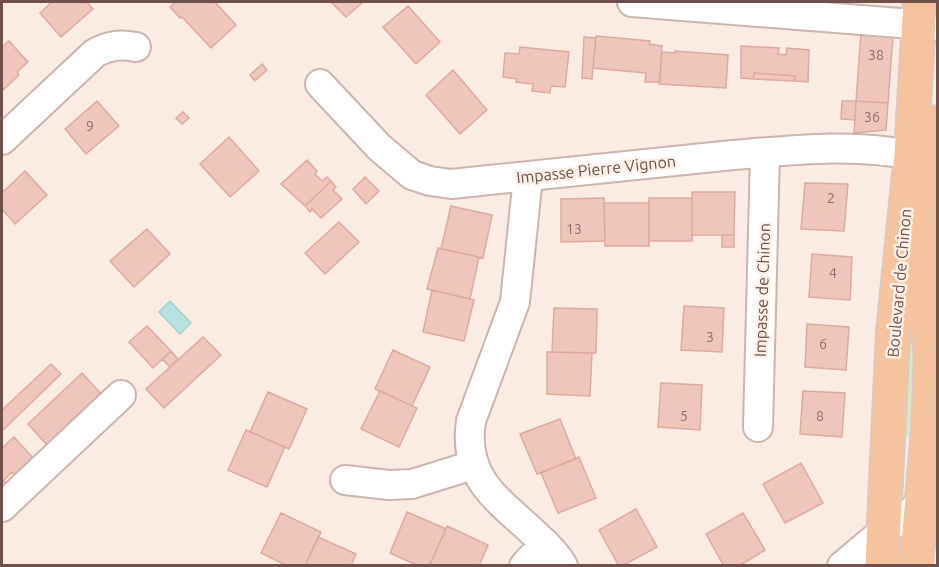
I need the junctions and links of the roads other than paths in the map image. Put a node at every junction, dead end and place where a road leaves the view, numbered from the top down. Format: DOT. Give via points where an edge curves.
graph roads {
  1 [pos="632,2"];
  2 [pos="925,17"];
  3 [pos="136,48"];
  4 [pos="320,84"];
  5 [pos="938,122"];
  6 [pos="2,140"];
  7 [pos="765,153"];
  8 [pos="911,155"];
  9 [pos="528,177"];
  10 [pos="121,395"];
  11 [pos="758,427"];
  12 [pos="473,465"];
  13 [pos="345,480"];
  14 [pos="930,498"];
  15 [pos="2,507"];
  16 [pos="885,530"];
  17 [pos="545,543"];
  18 [pos="524,566"];
  19 [pos="563,566"];
  20 [pos="842,566"];
  21 [pos="882,566"];
  22 [pos="916,566"];
  1 -- 2 [label="street"];
  2 -- 8 [label="main road, Boulevard de Chinon"];
  3 -- 6 [label="street" via="121,44 95,53"];
  4 -- 9 [label="street, Impasse Pierre Vignon" via="379,147 412,175 451,184"];
  5 -- 14 [label="main road, Boulevard de Chinon" via="925,309 932,356"];
  7 -- 8 [label="street, Impasse Pierre Vignon" via="850,147"];
  7 -- 9 [label="street, Impasse Pierre Vignon"];
  7 -- 11 [label="street, Impasse de Chinon"];
  8 -- 16 [label="main road, Boulevard de Chinon" via="893,332"];
  9 -- 12 [label="street" via="515,302 471,421"];
  10 -- 15 [label="street"];
  12 -- 13 [label="street" via="412,484"];
  12 -- 17 [label="street" via="493,495"];
  14 -- 16 [label="street"];
  14 -- 22 [label="main road, Boulevard de Chinon"];
  16 -- 20 [label="street"];
  16 -- 21 [label="main road, Boulevard de Chinon"];
  17 -- 18 [label="street"];
  17 -- 19 [label="street"];
}
